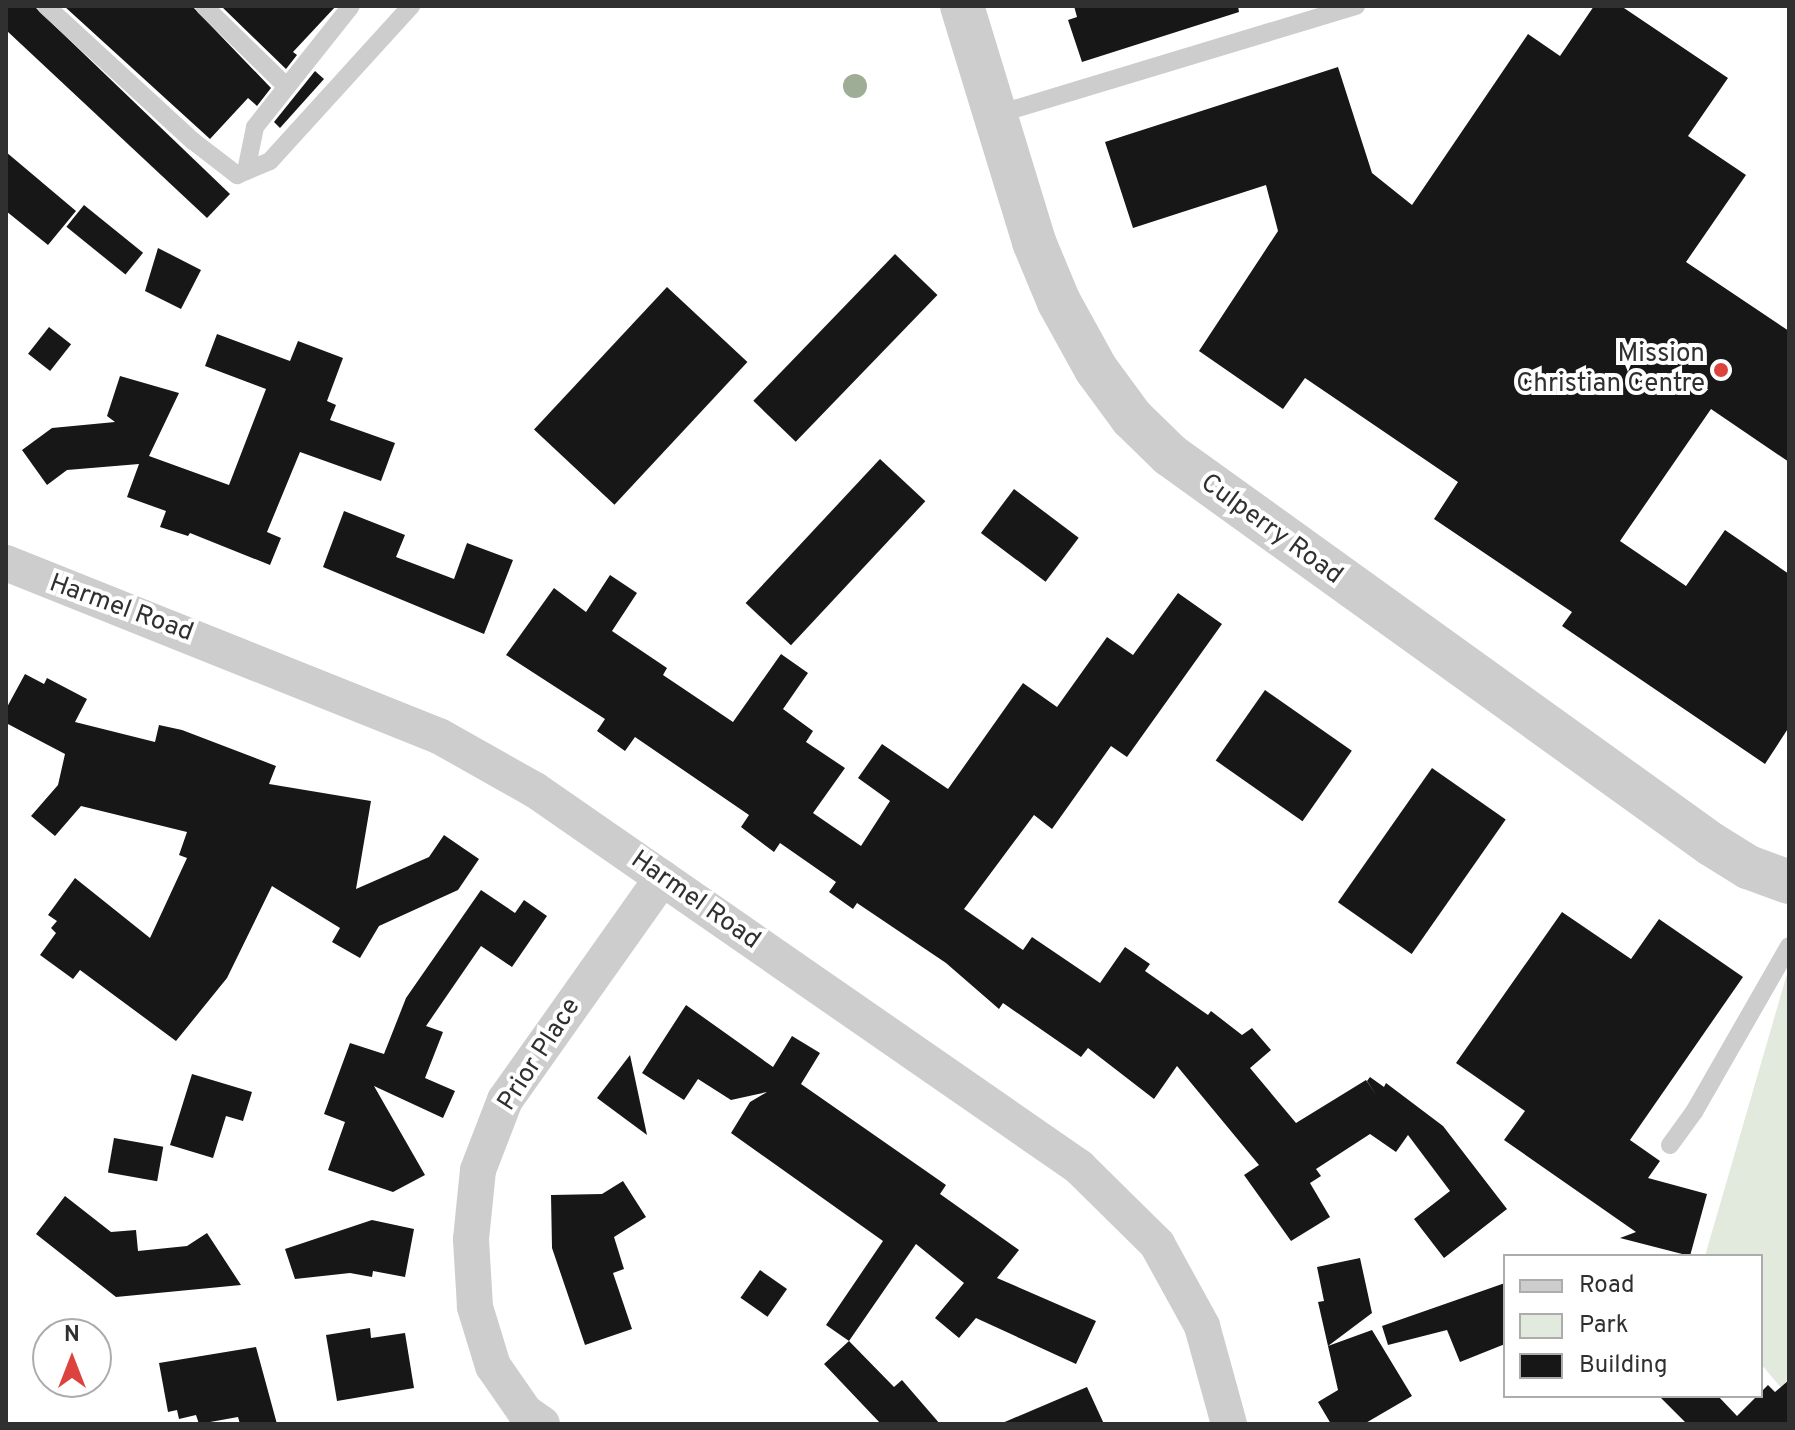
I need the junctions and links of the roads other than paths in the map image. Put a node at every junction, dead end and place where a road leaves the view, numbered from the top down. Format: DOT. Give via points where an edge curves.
graph roads {
  1 [pos="46,6"];
  2 [pos="204,6"];
  3 [pos="351,6"];
  4 [pos="411,6"];
  5 [pos="962,6"];
  6 [pos="1356,6"];
  7 [pos="284,84"];
  8 [pos="998,114"];
  9 [pos="246,171"];
  10 [pos="6,563"];
  11 [pos="662,878"];
  12 [pos="1789,882"];
  13 [pos="1789,946"];
  14 [pos="1670,1145"];
  15 [pos="542,1424"];
  16 [pos="1229,1424"];
  1 -- 9 [label="lane" via="193,141 237,175"];
  2 -- 7 [label="lane"];
  3 -- 7 [label="lane"];
  4 -- 9 [label="lane" via="270,161"];
  5 -- 8 [label="street, Culperry Road"];
  6 -- 8 [label="lane"];
  7 -- 9 [label="lane" via="255,127"];
  8 -- 12 [label="street, Culperry Road" via="1034,242 1059,302 1096,369 1132,418 1170,455 1711,844 1748,867"];
  10 -- 11 [label="street, Harmel Road" via="439,736 535,790"];
  11 -- 15 [label="street, Prior Place" via="505,1100 478,1170 471,1239 475,1307 493,1366 525,1412"];
  11 -- 16 [label="street, Harmel Road" via="1079,1167 1157,1244 1202,1326"];
  13 -- 14 [label="lane"];
}
